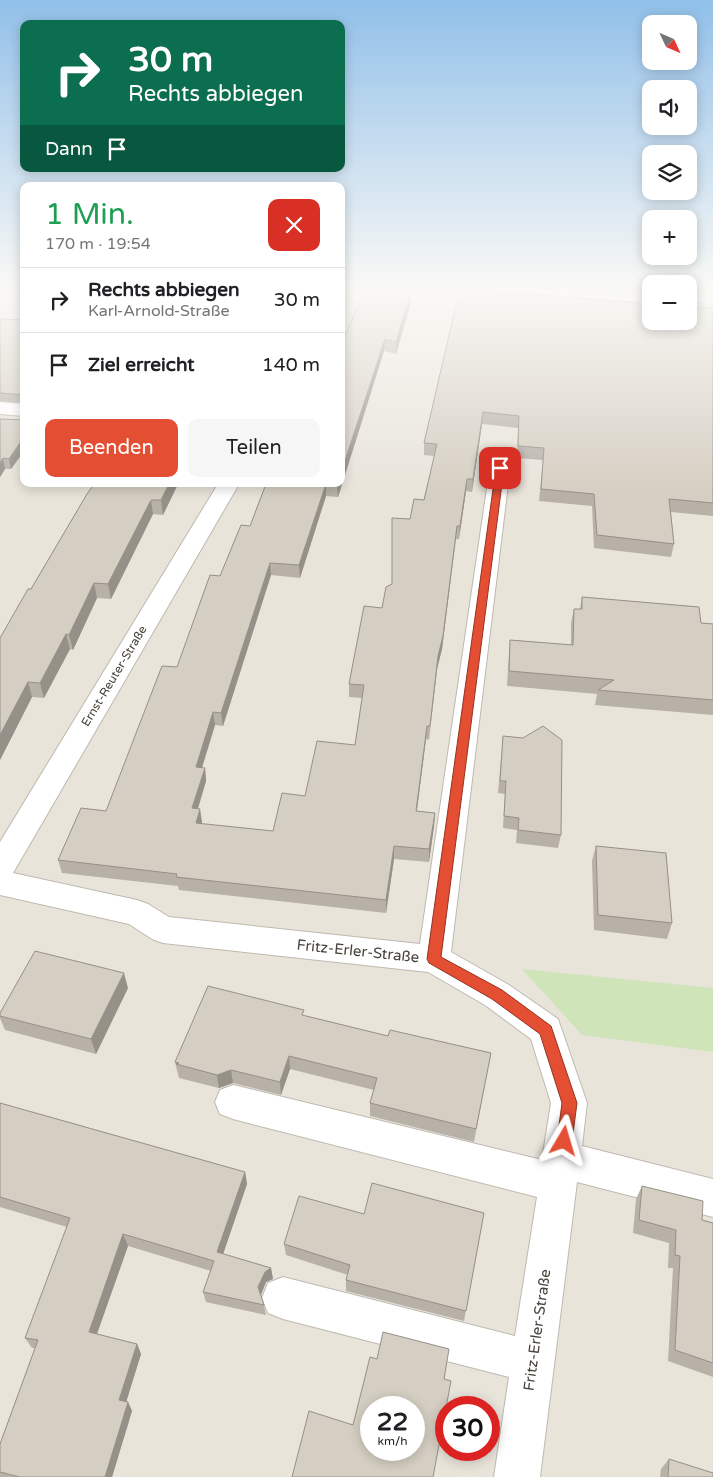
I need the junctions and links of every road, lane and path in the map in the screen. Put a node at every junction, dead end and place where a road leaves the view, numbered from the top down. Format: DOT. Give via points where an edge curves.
graph roads {
  1 [pos="0,408"];
  2 [pos="20,410"];
  3 [pos="500,468"];
  4 [pos="227,487"];
  5 [pos="0,868"];
  6 [pos="0,883"];
  7 [pos="434,959"];
  8 [pos="232,1102"];
  9 [pos="560,1172"];
  10 [pos="713,1198"];
  11 [pos="283,1298"];
  12 [pos="533,1362"];
  13 [pos="517,1477"];
  1 -- 2 [label="street"];
  3 -- 7 [label="street"];
  4 -- 5 [label="street, Ernst-Reuter-Straße"];
  6 -- 7 [label="street, Fritz-Erler-Straße" via="137,913 163,930"];
  7 -- 9 [label="street, Fritz-Erler-Straße" via="497,995 546,1030 570,1103"];
  8 -- 9 [label="street"];
  9 -- 10 [label="street"];
  9 -- 12 [label="street, Fritz-Erler-Straße"];
  11 -- 12 [label="street"];
  12 -- 13 [label="street, Fritz-Erler-Straße"];
}
